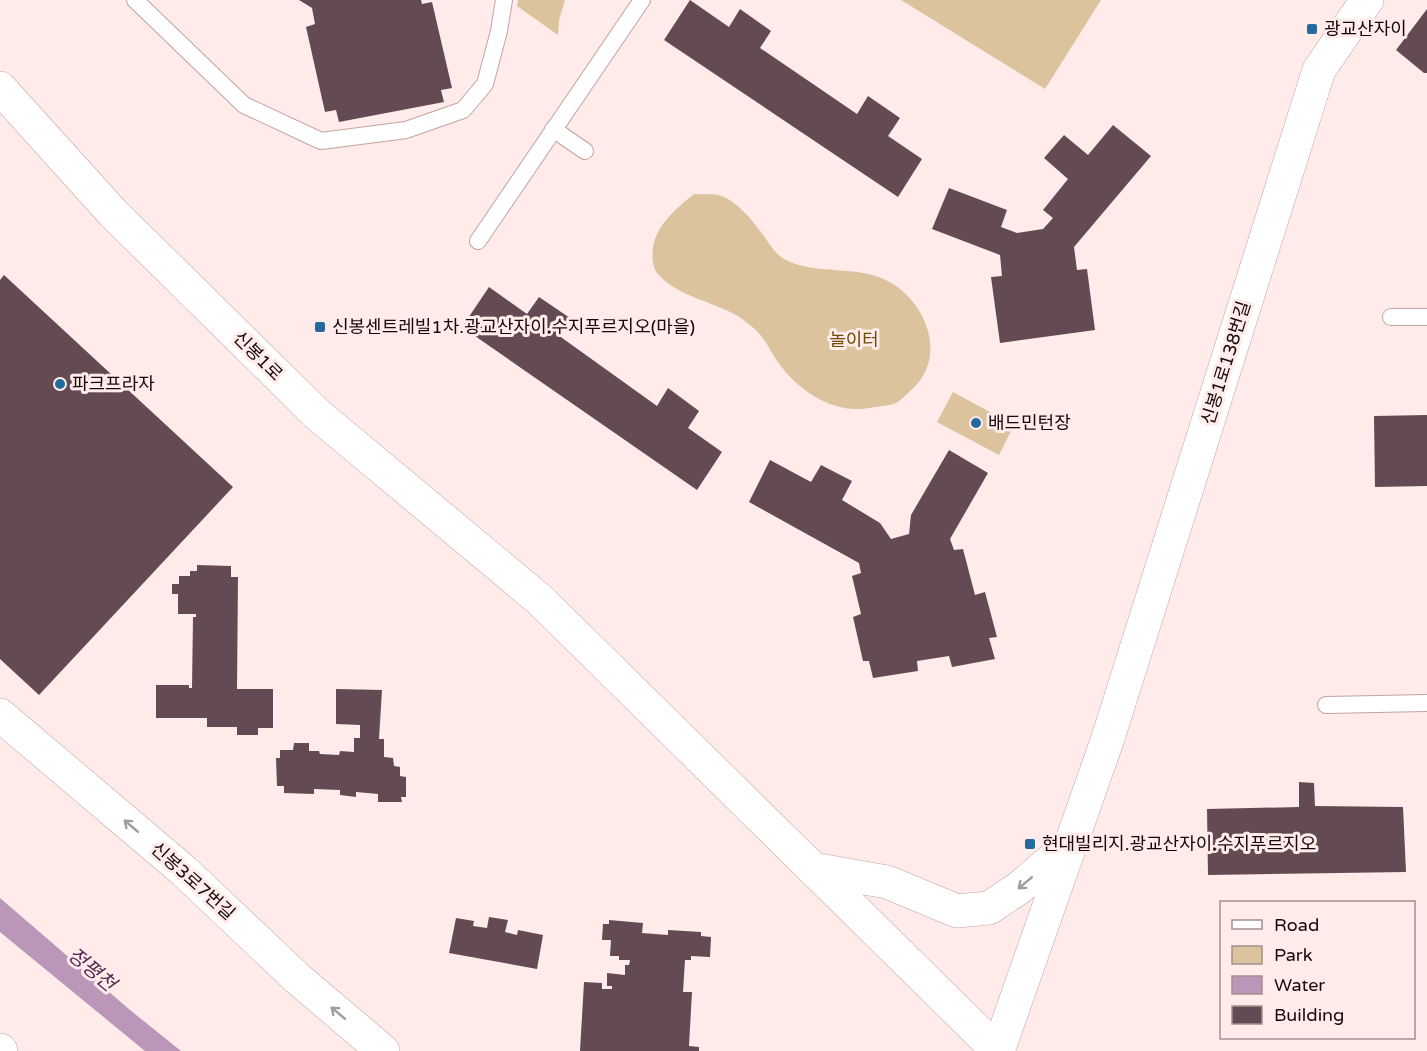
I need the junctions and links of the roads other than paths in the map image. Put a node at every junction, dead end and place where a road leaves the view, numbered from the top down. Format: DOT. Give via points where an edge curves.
graph roads {
  1 [pos="135,0"];
  2 [pos="504,0"];
  3 [pos="642,0"];
  4 [pos="1367,0"];
  5 [pos="0,88"];
  6 [pos="553,129"];
  7 [pos="585,151"];
  8 [pos="478,241"];
  9 [pos="1427,316"];
  10 [pos="1391,317"];
  11 [pos="1427,703"];
  12 [pos="1326,705"];
  13 [pos="0,715"];
  14 [pos="1070,845"];
  15 [pos="813,869"];
  16 [pos="383,1051"];
  17 [pos="998,1051"];
  1 -- 2 [label="lane" via="244,105 321,141 406,130 463,110 485,84"];
  3 -- 6 [label="lane"];
  4 -- 14 [label="street, 신봉1로138번길" via="1319,70 1108,738"];
  5 -- 15 [label="street, 신봉1로" via="113,213 317,414 539,599"];
  6 -- 7 [label="lane"];
  6 -- 8 [label="lane"];
  9 -- 10 [label="lane"];
  11 -- 12 [label="lane"];
  16 -- 13 [label="street, 신봉3로7번길, one-way" via="297,978 184,871"];
  14 -- 15 [label="street, one-way" via="989,908 957,911 887,882"];
  14 -- 17 [label="street, 신봉1로138번길"];
  15 -- 17 [label="street, 신봉1로"];
}
